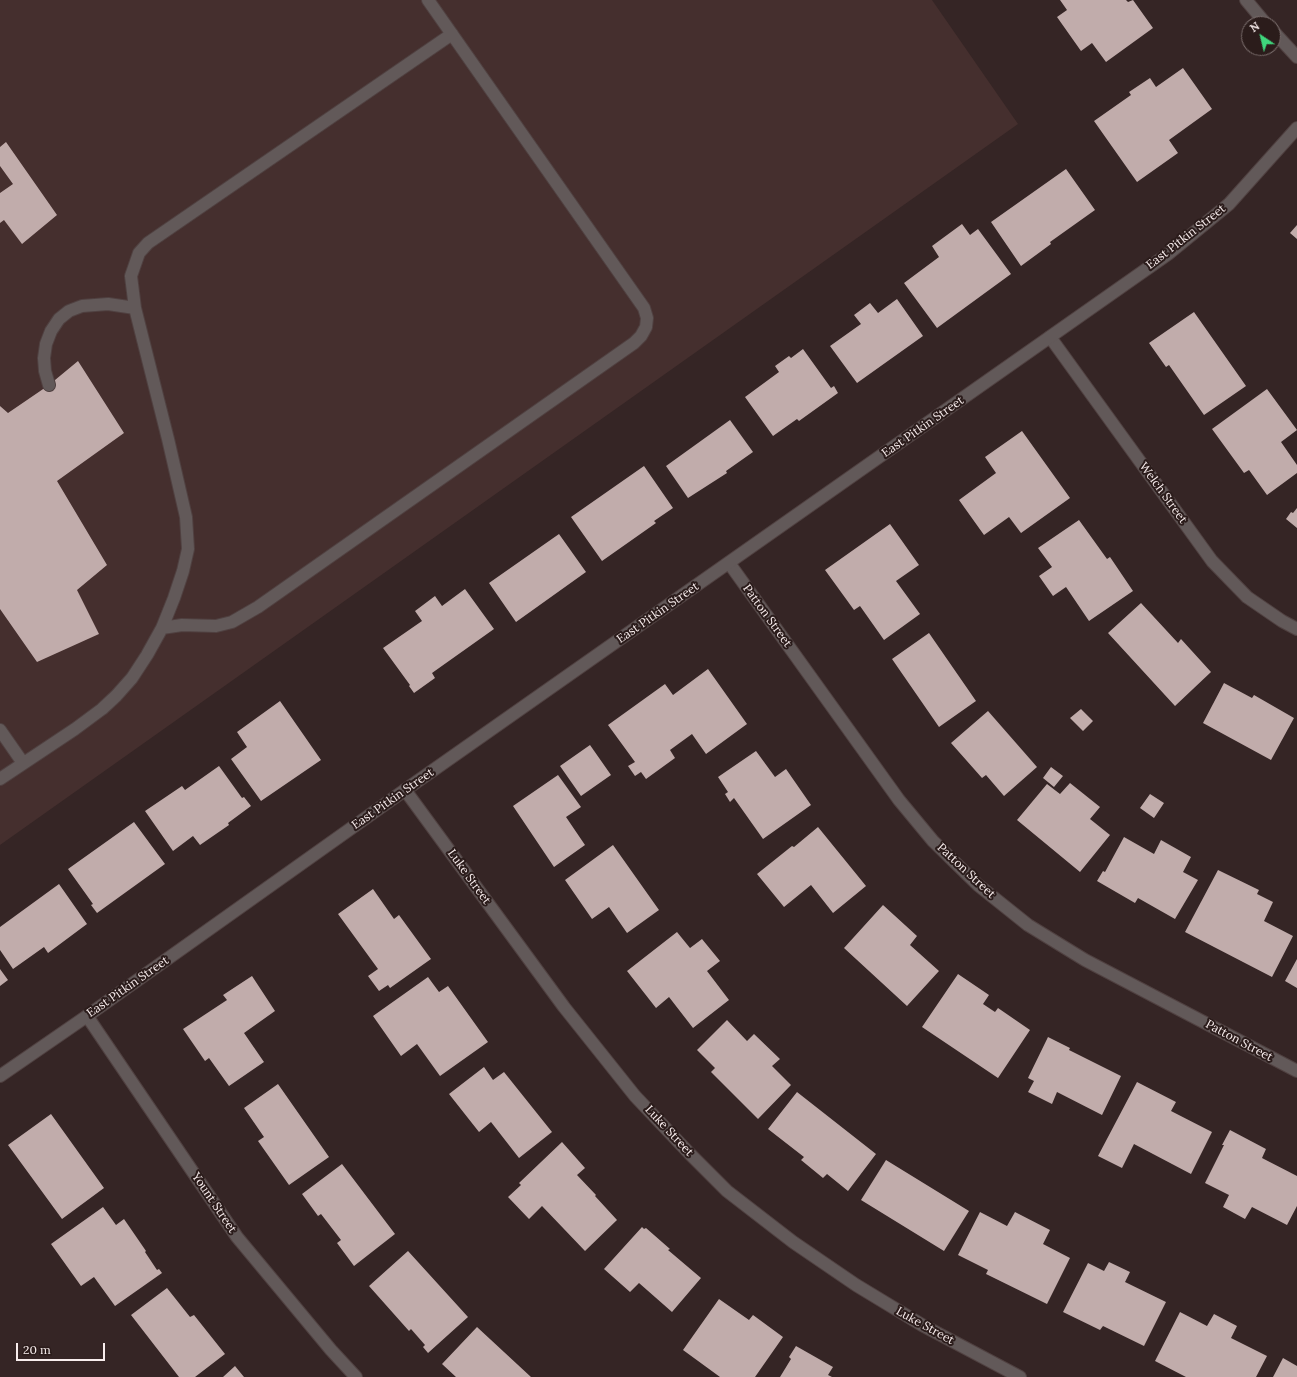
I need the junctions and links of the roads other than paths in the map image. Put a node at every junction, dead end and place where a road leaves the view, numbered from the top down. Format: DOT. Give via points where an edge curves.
graph roads {
  1 [pos="428,0"];
  2 [pos="1246,0"];
  3 [pos="1259,16"];
  4 [pos="452,34"];
  5 [pos="1281,40"];
  6 [pos="1297,57"];
  7 [pos="1297,128"];
  8 [pos="135,308"];
  9 [pos="1050,337"];
  10 [pos="49,385"];
  11 [pos="729,563"];
  12 [pos="162,628"];
  13 [pos="1297,629"];
  14 [pos="0,730"];
  15 [pos="23,763"];
  16 [pos="0,779"];
  17 [pos="405,790"];
  18 [pos="87,1016"];
  19 [pos="1297,1071"];
  20 [pos="0,1076"];
  21 [pos="356,1377"];
  22 [pos="1020,1377"];
  1 -- 4 [label="street"];
  2 -- 3 [label="street"];
  4 -- 8 [label="street" via="148,243 139,253 131,276"];
  4 -- 12 [label="street" via="644,308 646,327 634,343 258,608 232,622 216,626 182,625"];
  5 -- 6 [label="street"];
  7 -- 9 [label="street, East Pitkin Street" via="1229,204 1168,254"];
  8 -- 10 [label="street" via="108,304 82,306 69,311 59,319 46,344 44,358"];
  8 -- 12 [label="street" via="186,517 188,549 183,571"];
  9 -- 11 [label="street, East Pitkin Street"];
  9 -- 13 [label="street, Welch Street" via="1212,561 1247,597"];
  11 -- 17 [label="street, East Pitkin Street"];
  11 -- 19 [label="street, Patton Street" via="900,800 933,841 978,885 1028,925 1085,960"];
  12 -- 15 [label="street" via="132,678 116,696 75,729"];
  14 -- 15 [label="street"];
  15 -- 16 [label="street"];
  17 -- 18 [label="street, East Pitkin Street"];
  17 -- 22 [label="street, Luke Street" via="568,1013 635,1096 726,1191 793,1242 856,1285 922,1325"];
  18 -- 20 [label="street, East Pitkin Street"];
  18 -- 21 [label="street, Yount Street" via="237,1237"];
}
